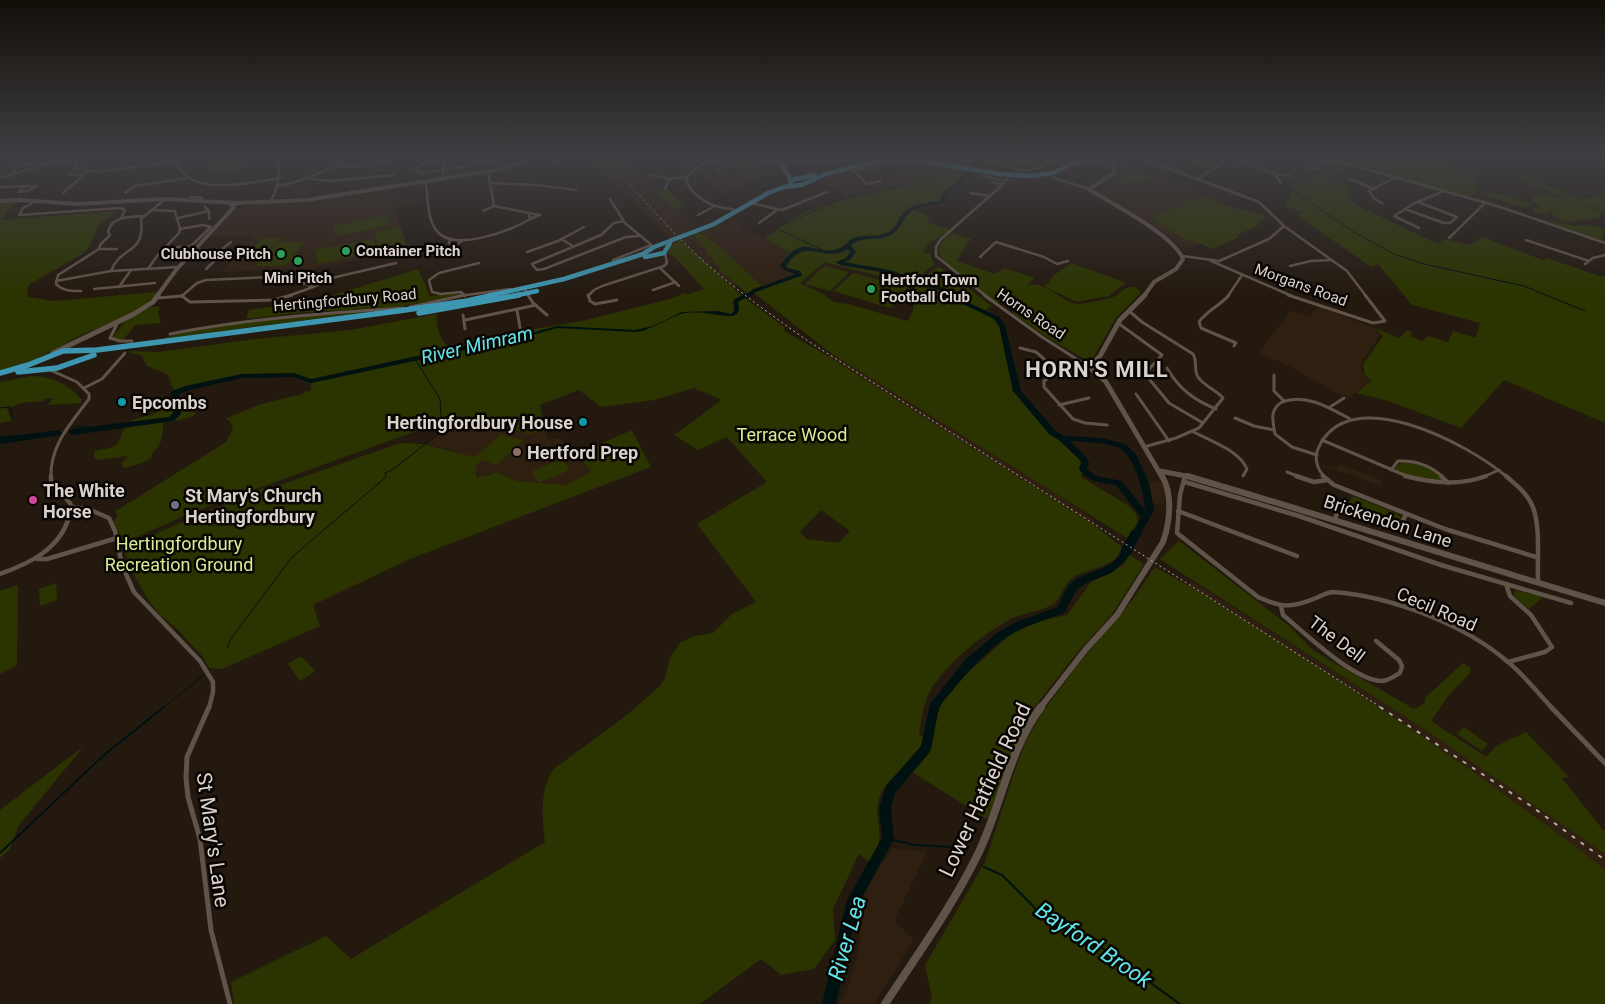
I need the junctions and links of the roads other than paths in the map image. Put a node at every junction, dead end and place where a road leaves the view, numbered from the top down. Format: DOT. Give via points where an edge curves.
graph roads {
  1 [pos="47,202"];
  2 [pos="115,202"];
  3 [pos="161,202"];
  4 [pos="220,202"];
  5 [pos="270,202"];
  6 [pos="427,202"];
  7 [pos="493,202"];
  8 [pos="612,202"];
  9 [pos="707,202"];
  10 [pos="745,202"];
  11 [pos="752,202"];
  12 [pos="757,202"];
  13 [pos="803,202"];
  14 [pos="984,202"];
  15 [pos="1109,202"];
  16 [pos="1258,202"];
  17 [pos="1418,202"];
  18 [pos="1481,202"];
  19 [pos="1485,203"];
  20 [pos="31,204"];
  21 [pos="234,205"];
  22 [pos="205,206"];
  23 [pos="494,206"];
  24 [pos="713,207"];
  25 [pos="151,210"];
  26 [pos="777,210"];
  27 [pos="1405,210"];
  28 [pos="209,211"];
  29 [pos="482,212"];
  30 [pos="724,212"];
  31 [pos="529,213"];
  32 [pos="698,215"];
  33 [pos="143,216"];
  34 [pos="121,218"];
  35 [pos="178,218"];
  36 [pos="210,219"];
  37 [pos="530,219"];
  38 [pos="624,221"];
  39 [pos="759,223"];
  40 [pos="1284,226"];
  41 [pos="584,227"];
  42 [pos="704,227"];
  43 [pos="1419,228"];
  44 [pos="180,229"];
  45 [pos="639,236"];
  46 [pos="1449,238"];
  47 [pos="561,239"];
  48 [pos="1526,240"];
  49 [pos="231,242"];
  50 [pos="670,242"];
  51 [pos="1605,243"];
  52 [pos="573,246"];
  53 [pos="166,248"];
  54 [pos="653,248"];
  55 [pos="100,249"];
  56 [pos="117,249"];
  57 [pos="194,250"];
  58 [pos="221,250"];
  59 [pos="528,252"];
  60 [pos="665,252"];
  61 [pos="657,254"];
  62 [pos="1605,254"];
  63 [pos="1183,256"];
  64 [pos="980,257"];
  65 [pos="613,260"];
  66 [pos="1332,260"];
  67 [pos="1068,261"];
  68 [pos="1211,261"];
  69 [pos="1590,261"];
  70 [pos="396,263"];
  71 [pos="480,263"];
  72 [pos="1585,264"];
  73 [pos="1290,266"];
  74 [pos="178,267"];
  75 [pos="660,268"];
  76 [pos="148,269"];
  77 [pos="206,269"];
  78 [pos="131,270"];
  79 [pos="111,271"];
  80 [pos="1242,275"];
  81 [pos="56,280"];
  82 [pos="676,282"];
  83 [pos="155,283"];
  84 [pos="679,286"];
  85 [pos="119,287"];
  86 [pos="313,287"];
  87 [pos="94,289"];
  88 [pos="525,290"];
  89 [pos="653,290"];
  90 [pos="81,291"];
  91 [pos="182,296"];
  92 [pos="157,298"];
  93 [pos="466,300"];
  94 [pos="616,300"];
  95 [pos="536,306"];
  96 [pos="517,310"];
  97 [pos="1129,311"];
  98 [pos="463,315"];
  99 [pos="547,315"];
  100 [pos="465,320"];
  101 [pos="1385,321"];
  102 [pos="118,322"];
  103 [pos="1118,323"];
  104 [pos="520,328"];
  105 [pos="465,329"];
  106 [pos="170,334"];
  107 [pos="132,341"];
  108 [pos="72,343"];
  109 [pos="1234,346"];
  110 [pos="1020,348"];
  111 [pos="73,352"];
  112 [pos="125,353"];
  113 [pos="46,358"];
  114 [pos="73,361"];
  115 [pos="67,365"];
  116 [pos="1089,368"];
  117 [pos="1167,368"];
  118 [pos="47,369"];
  119 [pos="1060,373"];
  120 [pos="63,374"];
  121 [pos="0,375"];
  122 [pos="1274,375"];
  123 [pos="1142,377"];
  124 [pos="1150,380"];
  125 [pos="84,388"];
  126 [pos="1136,394"];
  127 [pos="1089,398"];
  128 [pos="1344,398"];
  129 [pos="1284,401"];
  130 [pos="1059,405"];
  131 [pos="1330,407"];
  132 [pos="1216,409"];
  133 [pos="1235,418"];
  134 [pos="1350,419"];
  135 [pos="1203,424"];
  136 [pos="1107,425"];
  137 [pos="1274,430"];
  138 [pos="1192,431"];
  139 [pos="62,434"];
  140 [pos="1322,440"];
  141 [pos="1169,441"];
  142 [pos="1144,447"];
  143 [pos="1317,455"];
  144 [pos="1391,470"];
  145 [pos="1499,470"];
  146 [pos="1160,471"];
  147 [pos="1287,472"];
  148 [pos="1243,476"];
  149 [pos="1185,479"];
  150 [pos="1327,480"];
  151 [pos="1448,483"];
  152 [pos="72,507"];
  153 [pos="1178,511"];
  154 [pos="1406,514"];
  155 [pos="1336,519"];
  156 [pos="117,538"];
  157 [pos="1296,556"];
  158 [pos="1536,557"];
  159 [pos="37,559"];
  160 [pos="0,574"];
  161 [pos="1538,581"];
  162 [pos="1506,584"];
  163 [pos="1571,603"];
  164 [pos="1605,603"];
  165 [pos="1280,606"];
  166 [pos="1376,641"];
  167 [pos="1508,662"];
  168 [pos="1605,763"];
  169 [pos="230,1004"];
  170 [pos="885,1004"];
  1 -- 2 [label="main road"];
  3 -- 25 [label="street"];
  4 -- 21 [label="main road"];
  5 -- 21 [label="main road"];
  6 -- 37 [label="street" via="436,230 452,245 512,228"];
  7 -- 23 [label="street"];
  8 -- 38 [label="street"];
  9 -- 24 [label="street"];
  10 -- 30 [label="highway"];
  11 -- 42 [label="highway"];
  12 -- 26 [label="street"];
  13 -- 26 [label="street"];
  14 -- 116 [label="street, Horns Road" via="937,244 936,256 1042,337"];
  15 -- 63 [label="main road" via="1167,240"];
  16 -- 40 [label="street"];
  17 -- 27 [label="street"];
  17 -- 27 [label="street" via="1457,217 1450,223 1444,223"];
  18 -- 19 [label="street"];
  19 -- 46 [label="street"];
  19 -- 51 [label="street"];
  20 -- 34 [label="street" via="19,214 120,208 125,210"];
  21 -- 57 [label="main road"];
  22 -- 28 [label="street"];
  23 -- 29 [label="street"];
  23 -- 31 [label="street"];
  24 -- 30 [label="street"];
  24 -- 32 [label="street"];
  25 -- 33 [label="street"];
  25 -- 35 [label="street" via="175,211"];
  26 -- 39 [label="street"];
  27 -- 43 [label="street" via="1394,217"];
  28 -- 35 [label="street"];
  28 -- 36 [label="street"];
  30 -- 42 [label="highway"];
  31 -- 37 [label="street"];
  31 -- 37 [label="street" via="540,215"];
  33 -- 34 [label="street"];
  33 -- 79 [label="street" via="141,240 116,262"];
  34 -- 55 [label="street" via="108,227 110,233"];
  35 -- 44 [label="street"];
  38 -- 45 [label="street"];
  38 -- 52 [label="street" via="614,223 601,235"];
  40 -- 66 [label="street"];
  40 -- 68 [label="street" via="1279,233 1256,246"];
  41 -- 47 [label="street"];
  42 -- 50 [label="highway"];
  44 -- 53 [label="street"];
  44 -- 53 [label="street" via="203,225 211,227 192,246"];
  45 -- 52 [label="street" via="544,270 533,266 532,262"];
  45 -- 54 [label="street"];
  47 -- 52 [label="street"];
  47 -- 59 [label="street"];
  48 -- 69 [label="street"];
  49 -- 58 [label="street"];
  50 -- 54 [label="highway"];
  50 -- 60 [label="highway"];
  53 -- 76 [label="street"];
  54 -- 60 [label="highway"];
  54 -- 61 [label="highway"];
  54 -- 65 [label="street"];
  54 -- 88 [label="highway"];
  55 -- 56 [label="street"];
  55 -- 81 [label="street" via="61,272"];
  57 -- 58 [label="street"];
  57 -- 74 [label="main road"];
  58 -- 77 [label="street" via="222,254"];
  60 -- 61 [label="highway"];
  60 -- 75 [label="street" via="667,263"];
  61 -- 88 [label="highway"];
  62 -- 69 [label="street"];
  63 -- 68 [label="street"];
  63 -- 97 [label="main road" via="1178,267 1154,282"];
  64 -- 67 [label="street" via="996,242 1057,264"];
  66 -- 73 [label="street"];
  66 -- 101 [label="street" via="1354,278"];
  68 -- 80 [label="street, Morgans Road"];
  69 -- 72 [label="street"];
  70 -- 86 [label="street" via="336,277"];
  71 -- 93 [label="street" via="448,270 429,280 432,292 459,291"];
  74 -- 76 [label="street"];
  74 -- 92 [label="main road"];
  75 -- 82 [label="street"];
  75 -- 94 [label="street" via="603,286 588,296 595,304"];
  76 -- 78 [label="street"];
  78 -- 79 [label="street"];
  78 -- 85 [label="street"];
  79 -- 81 [label="street"];
  80 -- 101 [label="street, Morgans Road" via="1307,302 1373,323"];
  80 -- 109 [label="street" via="1218,307 1207,312 1199,322 1204,330 1236,343"];
  81 -- 90 [label="street" via="61,289"];
  82 -- 84 [label="street"];
  82 -- 89 [label="street"];
  83 -- 85 [label="street"];
  85 -- 87 [label="street"];
  86 -- 91 [label="street" via="273,300 190,302"];
  86 -- 91 [label="street" via="290,274 270,278 208,280 197,283"];
  88 -- 93 [label="highway"];
  88 -- 95 [label="street"];
  91 -- 92 [label="street"];
  92 -- 102 [label="main road"];
  93 -- 106 [label="street, Hertingfordbury Road" via="293,315"];
  93 -- 111 [label="highway"];
  93 -- 114 [label="highway" via="420,313 139,347"];
  95 -- 96 [label="street"];
  95 -- 99 [label="street"];
  96 -- 100 [label="street"];
  96 -- 104 [label="street"];
  97 -- 103 [label="main road"];
  97 -- 132 [label="street" via="1193,354 1197,375 1223,398"];
  98 -- 100 [label="street"];
  100 -- 105 [label="street"];
  102 -- 107 [label="street" via="110,338"];
  102 -- 108 [label="main road"];
  103 -- 116 [label="main road"];
  103 -- 123 [label="street" via="1162,355"];
  108 -- 111 [label="main road"];
  108 -- 113 [label="main road"];
  110 -- 119 [label="street" via="1036,352"];
  111 -- 113 [label="highway" via="63,351"];
  111 -- 114 [label="highway" via="77,355"];
  112 -- 125 [label="street" via="102,379"];
  113 -- 118 [label="highway" via="40,365"];
  113 -- 121 [label="highway"];
  114 -- 115 [label="highway"];
  115 -- 118 [label="highway"];
  115 -- 120 [label="street"];
  116 -- 119 [label="street"];
  116 -- 142 [label="main road, Lower Hatfield Road" via="1106,382"];
  117 -- 132 [label="street" via="1173,381 1185,393"];
  118 -- 120 [label="street"];
  118 -- 121 [label="highway"];
  119 -- 130 [label="street" via="1044,383 1047,392"];
  120 -- 125 [label="street"];
  122 -- 129 [label="street" via="1274,391"];
  124 -- 135 [label="street" via="1169,403"];
  125 -- 139 [label="street" via="88,391 88,400"];
  126 -- 141 [label="street"];
  127 -- 130 [label="street"];
  128 -- 131 [label="street"];
  129 -- 131 [label="street" via="1304,400"];
  129 -- 137 [label="street" via="1274,410"];
  130 -- 136 [label="street" via="1076,421"];
  131 -- 134 [label="street"];
  132 -- 135 [label="street"];
  133 -- 137 [label="street"];
  134 -- 140 [label="street" via="1331,430"];
  134 -- 145 [label="street" via="1371,416 1408,424 1458,446"];
  135 -- 138 [label="street"];
  137 -- 143 [label="street" via="1287,444"];
  138 -- 141 [label="street"];
  138 -- 148 [label="street" via="1242,459 1247,469"];
  139 -- 152 [label="street" via="53,453 51,487"];
  140 -- 143 [label="street"];
  140 -- 144 [label="street"];
  141 -- 142 [label="street"];
  142 -- 146 [label="main road, Lower Hatfield Road"];
  143 -- 150 [label="street" via="1318,469"];
  144 -- 151 [label="street" via="1424,481"];
  144 -- 151 [label="street" via="1398,461 1419,463"];
  145 -- 151 [label="street" via="1469,481"];
  145 -- 158 [label="street" via="1521,489 1532,507"];
  146 -- 149 [label="main road, Brickendon Lane"];
  146 -- 170 [label="main road, Lower Hatfield Road" via="1169,493 1167,531 1163,542 1110,624 1086,649 1035,715 978,854 942,917"];
  147 -- 150 [label="street" via="1314,482"];
  149 -- 153 [label="street"];
  149 -- 155 [label="main road, Brickendon Lane"];
  149 -- 162 [label="street, Brickendon Lane"];
  150 -- 154 [label="street"];
  152 -- 156 [label="street, St Mary's Lane" via="88,509 109,518"];
  152 -- 159 [label="street" via="61,534"];
  153 -- 157 [label="street"];
  153 -- 165 [label="street" via="1176,530 1180,537 1258,597"];
  154 -- 155 [label="street" via="1401,525 1396,527 1345,509 1338,511"];
  154 -- 158 [label="street"];
  155 -- 161 [label="main road, Brickendon Lane" via="1421,548"];
  156 -- 159 [label="street" via="47,559"];
  156 -- 169 [label="street, St Mary's Lane" via="119,557 134,592 195,656 213,682 208,711 187,757 186,778 200,839 211,930"];
  158 -- 161 [label="street"];
  159 -- 160 [label="street"];
  161 -- 164 [label="main road, Brickendon Lane"];
  162 -- 163 [label="street, Brickendon Lane"];
  162 -- 167 [label="street" via="1510,596 1531,615 1552,647 1548,652"];
  165 -- 166 [label="street, The Dell" via="1283,616 1339,661 1369,678 1384,681 1400,673 1402,666"];
  165 -- 167 [label="street, Cecil Road" via="1296,606 1334,592 1382,600 1452,627"];
  167 -- 168 [label="street, Cecil Road"];
}
